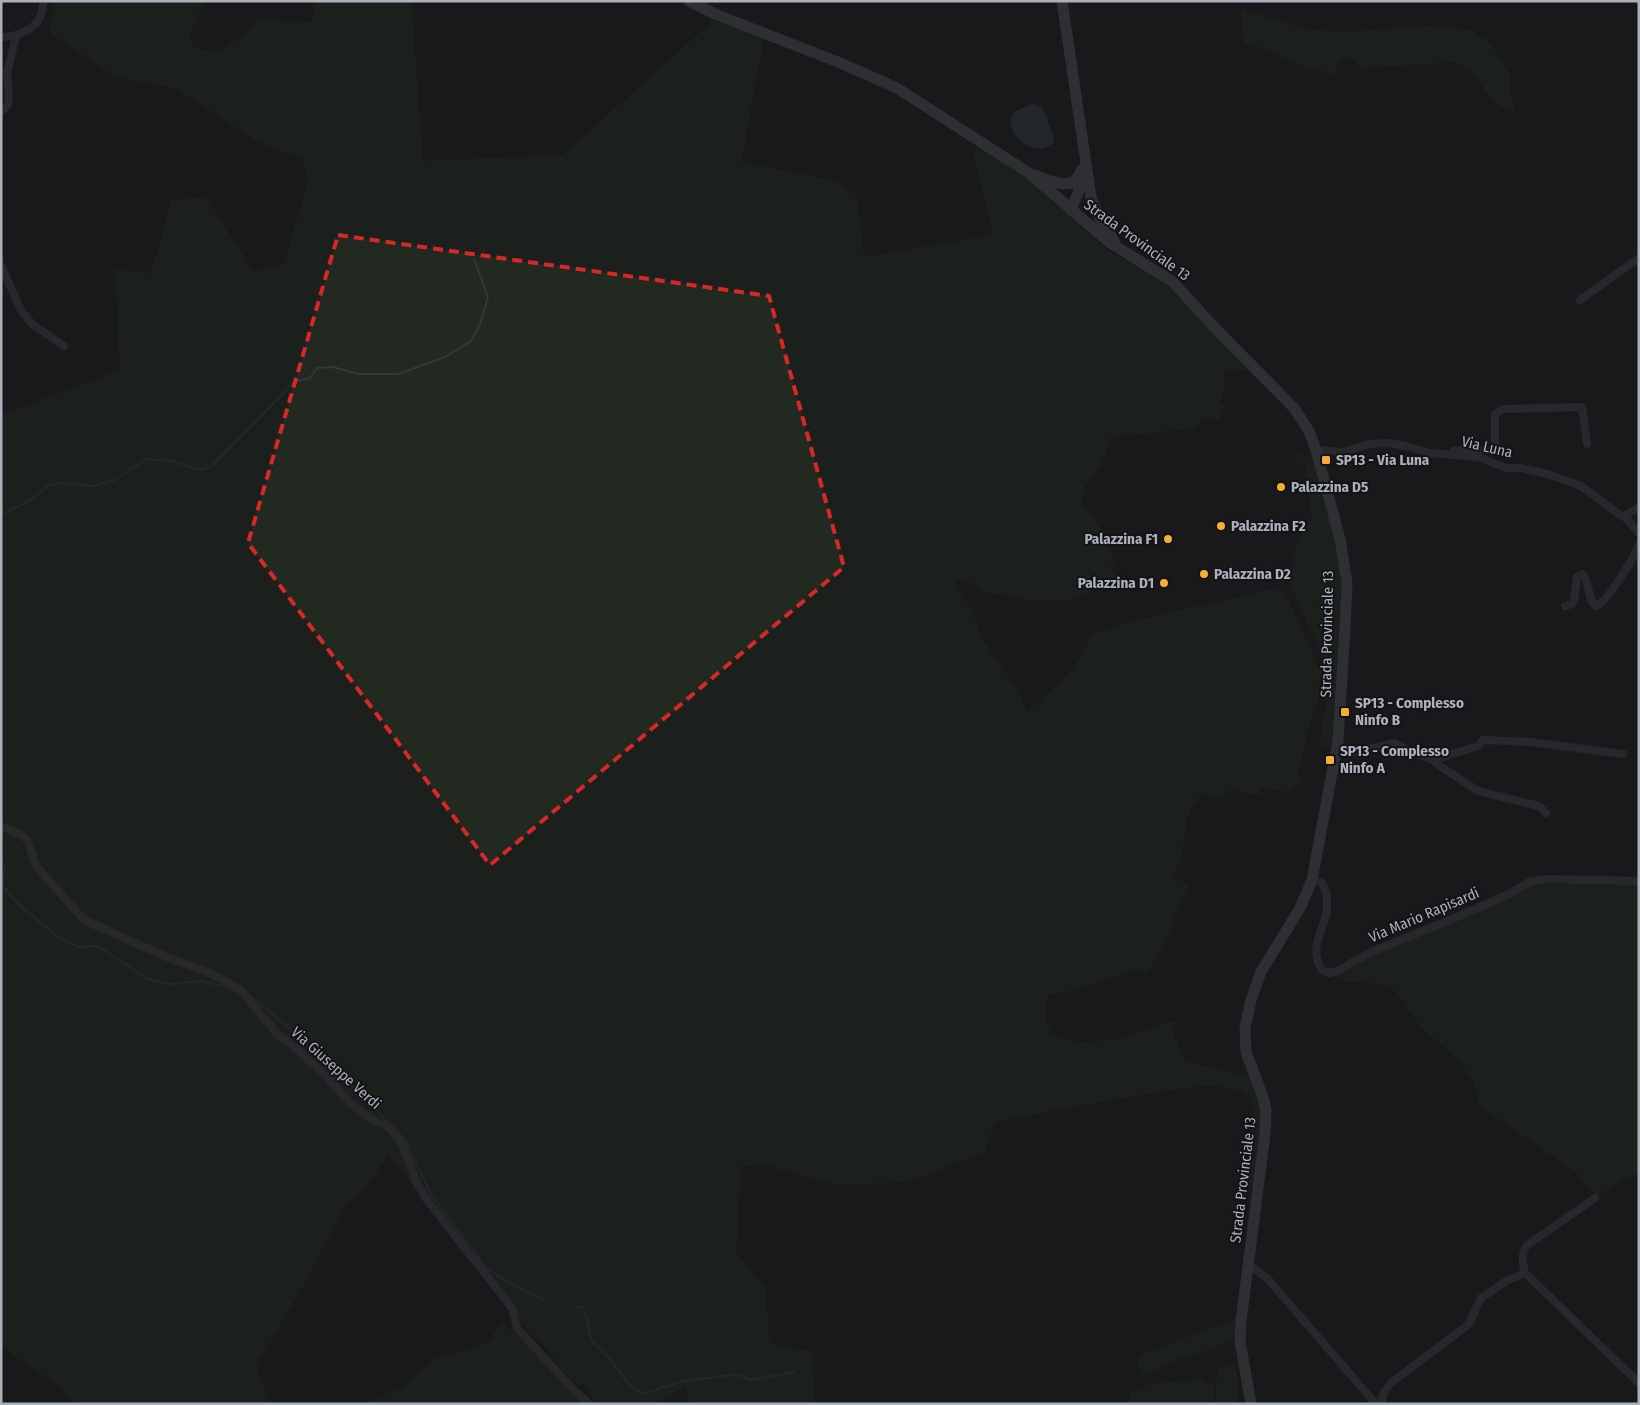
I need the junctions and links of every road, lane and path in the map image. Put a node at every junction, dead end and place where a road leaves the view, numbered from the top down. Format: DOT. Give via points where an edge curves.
graph roads {
  1 [pos="44,1"];
  2 [pos="689,1"];
  3 [pos="1062,1"];
  4 [pos="16,36"];
  5 [pos="1,37"];
  6 [pos="1,111"];
  7 [pos="1080,125"];
  8 [pos="1083,167"];
  9 [pos="1029,173"];
  10 [pos="1091,197"];
  11 [pos="1071,210"];
  12 [pos="1122,250"];
  13 [pos="1639,258"];
  14 [pos="1,266"];
  15 [pos="1580,300"];
  16 [pos="64,346"];
  17 [pos="1587,444"];
  18 [pos="1316,450"];
  19 [pos="1447,453"];
  20 [pos="1639,506"];
  21 [pos="1624,516"];
  22 [pos="1639,533"];
  23 [pos="1639,545"];
  24 [pos="1565,606"];
  25 [pos="1336,752"];
  26 [pos="1623,754"];
  27 [pos="1433,760"];
  28 [pos="1546,813"];
  29 [pos="1,826"];
  30 [pos="1312,880"];
  31 [pos="1639,881"];
  32 [pos="1594,1198"];
  33 [pos="1248,1264"];
  34 [pos="1525,1274"];
  35 [pos="1639,1383"];
  36 [pos="589,1404"];
  37 [pos="1251,1404"];
  38 [pos="1376,1404"];
  39 [pos="1382,1404"];
  1 -- 4 [label="street" via="39,20"];
  2 -- 9 [label="main road, Strada Provinciale 13" via="897,88"];
  3 -- 7 [label="main road"];
  4 -- 5 [label="street"];
  4 -- 6 [label="street" via="7,73 8,105"];
  7 -- 8 [label="main road"];
  7 -- 10 [label="main road"];
  8 -- 9 [label="main road" via="1078,179 1065,184"];
  8 -- 11 [label="main road" via="1082,183"];
  9 -- 11 [label="main road, Strada Provinciale 13"];
  10 -- 11 [label="main road"];
  10 -- 12 [label="main road" via="1100,220"];
  11 -- 12 [label="main road, Strada Provinciale 13"];
  12 -- 18 [label="main road, Strada Provinciale 13" via="1179,288 1294,408 1309,431"];
  13 -- 15 [label="street"];
  14 -- 16 [label="street" via="21,310 32,324"];
  17 -- 19 [label="street" via="1582,407 1504,409 1495,414 1494,451 1471,449"];
  18 -- 19 [label="street, Via Luna" via="1344,452 1370,444 1387,443 1430,453"];
  18 -- 25 [label="main road, Strada Provinciale 13" via="1340,539 1347,583"];
  19 -- 21 [label="street, Via Luna" via="1478,457 1506,468 1551,475 1581,486"];
  20 -- 21 [label="street"];
  21 -- 22 [label="street, Via Luna"];
  23 -- 24 [label="street" via="1602,603 1596,606 1591,602 1586,578 1582,574 1577,577 1574,601"];
  25 -- 27 [label="street" via="1350,753 1395,743"];
  25 -- 30 [label="main road, Strada Provinciale 13"];
  26 -- 27 [label="street" via="1530,742 1483,740 1478,746"];
  27 -- 28 [label="street" via="1478,791 1539,806"];
  29 -- 36 [label="street, Via Giuseppe Verdi" via="24,836 36,866 84,920 208,972 238,989 277,1034 350,1103 390,1128 401,1142 418,1185 512,1308 517,1328"];
  30 -- 31 [label="street, Via Mario Rapisardi" via="1321,882 1327,893 1327,912 1316,953 1323,971 1329,973 1532,881"];
  30 -- 33 [label="main road, Strada Provinciale 13" via="1300,908 1261,972 1244,1028 1246,1052 1266,1111"];
  32 -- 34 [label="street" via="1526,1246 1523,1257"];
  33 -- 37 [label="main road, Strada Provinciale 13" via="1240,1341"];
  33 -- 38 [label="street" via="1267,1278"];
  34 -- 35 [label="street"];
  34 -- 39 [label="street" via="1508,1280 1481,1298 1469,1324 1391,1383 1383,1394"];
}
